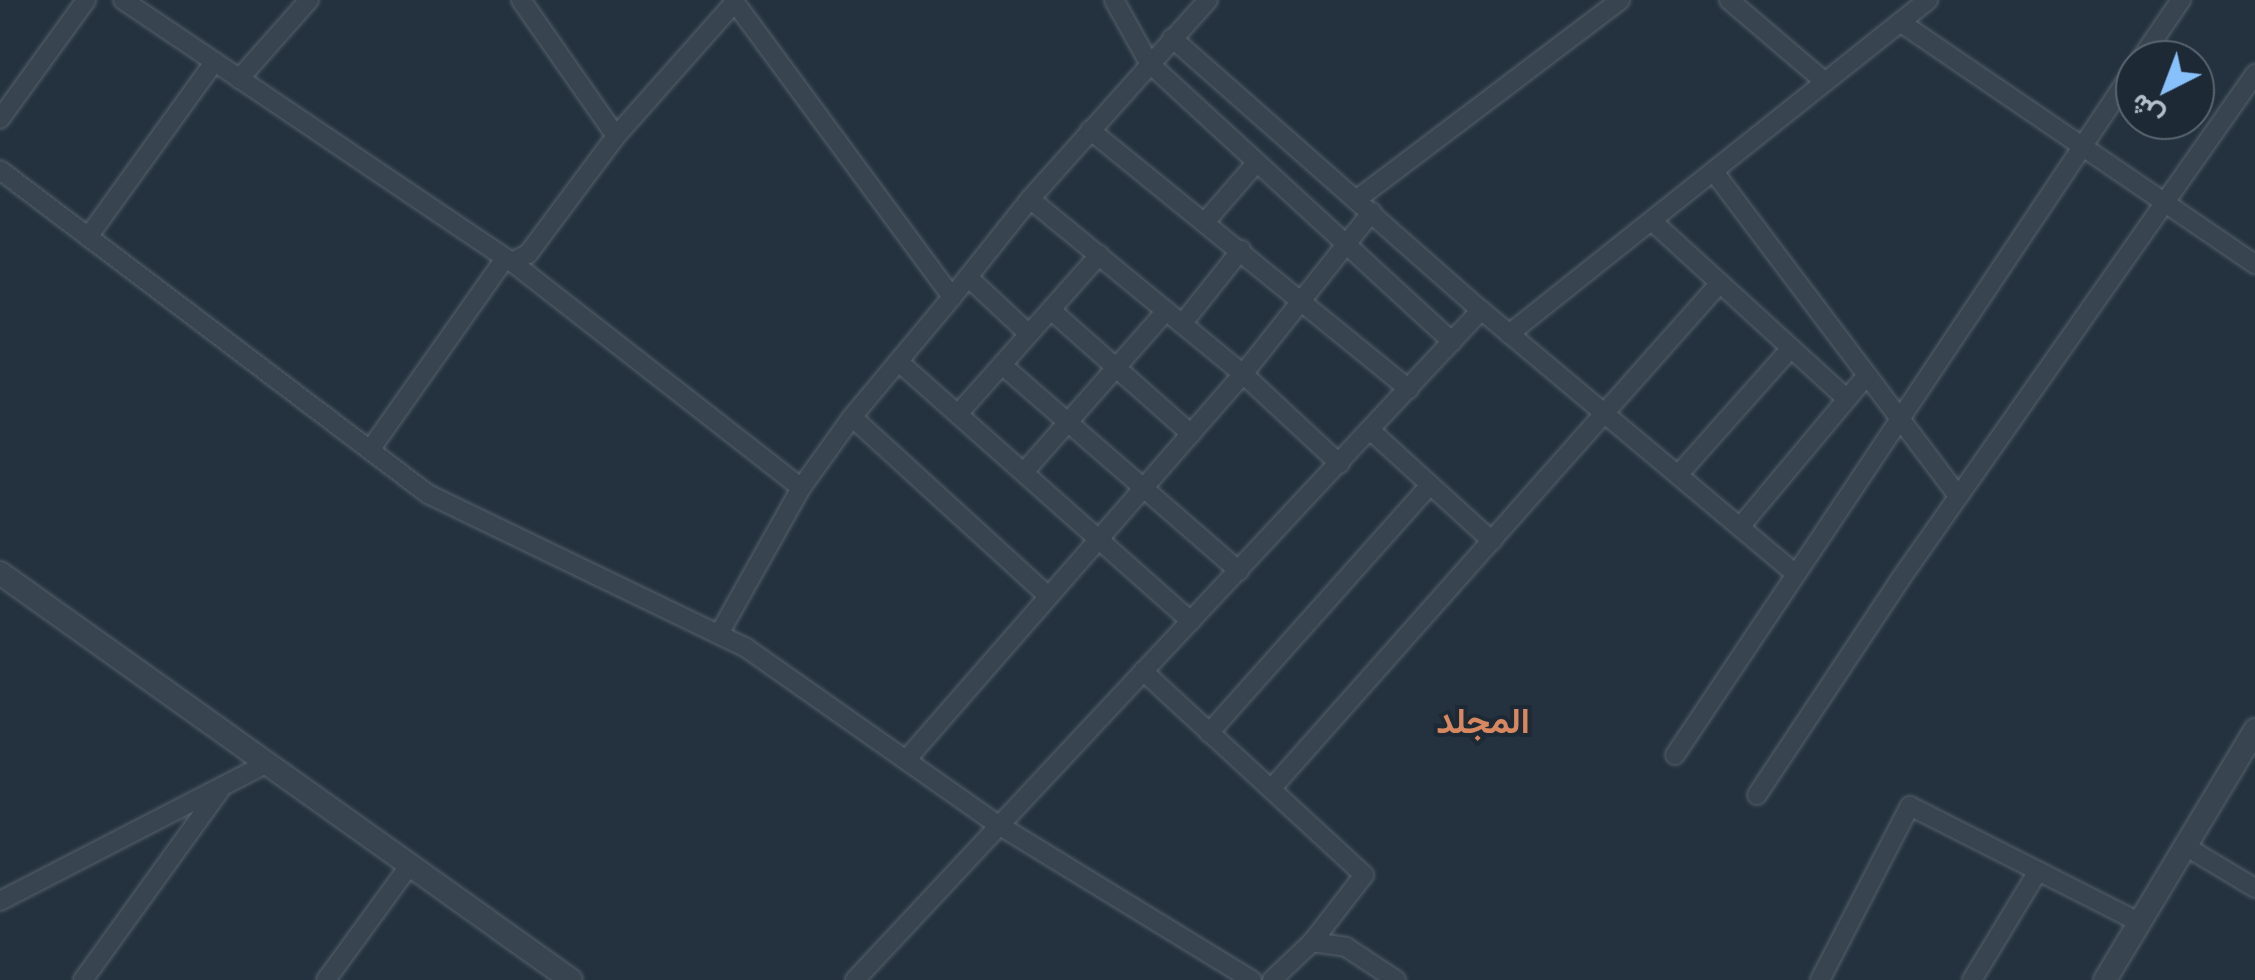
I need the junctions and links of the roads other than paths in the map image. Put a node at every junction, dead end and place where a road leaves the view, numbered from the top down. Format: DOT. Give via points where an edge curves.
graph roads {
  1 [pos="86,0"];
  2 [pos="123,0"];
  3 [pos="309,0"];
  4 [pos="522,0"];
  5 [pos="1114,0"];
  6 [pos="1208,0"];
  7 [pos="1620,0"];
  8 [pos="1729,0"];
  9 [pos="1928,0"];
  10 [pos="2180,0"];
  11 [pos="734,1"];
  12 [pos="1900,22"];
  13 [pos="1172,38"];
  14 [pos="2153,40"];
  15 [pos="214,62"];
  16 [pos="1150,63"];
  17 [pos="2255,74"];
  18 [pos="239,79"];
  19 [pos="1825,82"];
  20 [pos="2115,98"];
  21 [pos="0,118"];
  22 [pos="1090,130"];
  23 [pos="616,136"];
  24 [pos="2081,148"];
  25 [pos="1257,162"];
  26 [pos="0,170"];
  27 [pos="1714,172"];
  28 [pos="1030,199"];
  29 [pos="1356,200"];
  30 [pos="2164,202"];
  31 [pos="1372,212"];
  32 [pos="1206,222"];
  33 [pos="1652,222"];
  34 [pos="88,237"];
  35 [pos="1346,244"];
  36 [pos="1241,250"];
  37 [pos="1099,255"];
  38 [pos="508,261"];
  39 [pos="2255,264"];
  40 [pos="968,277"];
  41 [pos="1720,283"];
  42 [pos="952,297"];
  43 [pos="1303,299"];
  44 [pos="1050,310"];
  45 [pos="1166,310"];
  46 [pos="1481,310"];
  47 [pos="1182,324"];
  48 [pos="1030,334"];
  49 [pos="1510,334"];
  50 [pos="1452,342"];
  51 [pos="1791,348"];
  52 [pos="900,363"];
  53 [pos="1002,365"];
  54 [pos="1116,367"];
  55 [pos="1243,374"];
  56 [pos="1867,375"];
  57 [pos="1408,389"];
  58 [pos="1847,399"];
  59 [pos="958,414"];
  60 [pos="1605,414"];
  61 [pos="852,418"];
  62 [pos="1900,420"];
  63 [pos="1068,421"];
  64 [pos="1370,430"];
  65 [pos="1190,434"];
  66 [pos="370,450"];
  67 [pos="1340,464"];
  68 [pos="1024,472"];
  69 [pos="1678,475"];
  70 [pos="1430,485"];
  71 [pos="801,488"];
  72 [pos="1144,488"];
  73 [pos="1958,496"];
  74 [pos="1740,527"];
  75 [pos="1099,539"];
  76 [pos="1492,541"];
  77 [pos="1238,571"];
  78 [pos="0,572"];
  79 [pos="1796,574"];
  80 [pos="1048,596"];
  81 [pos="1190,621"];
  82 [pos="719,634"];
  83 [pos="1143,671"];
  84 [pos="2255,730"];
  85 [pos="1210,732"];
  86 [pos="1675,755"];
  87 [pos="906,760"];
  88 [pos="268,764"];
  89 [pos="224,786"];
  90 [pos="1271,789"];
  91 [pos="1758,795"];
  92 [pos="997,824"];
  93 [pos="2185,846"];
  94 [pos="410,865"];
  95 [pos="2038,871"];
  96 [pos="2255,888"];
  97 [pos="0,901"];
  98 [pos="2140,922"];
  99 [pos="1312,942"];
  100 [pos="83,980"];
  101 [pos="326,980"];
  102 [pos="571,980"];
  103 [pos="855,980"];
  104 [pos="1252,980"];
  105 [pos="1272,980"];
  106 [pos="1396,980"];
  107 [pos="1820,980"];
  108 [pos="1972,980"];
  109 [pos="2105,980"];
  1 -- 21 [label="street"];
  2 -- 15 [label="street"];
  3 -- 18 [label="street"];
  4 -- 23 [label="street"];
  5 -- 16 [label="street"];
  6 -- 13 [label="street"];
  7 -- 29 [label="street"];
  8 -- 19 [label="street"];
  9 -- 12 [label="street"];
  10 -- 14 [label="street"];
  11 -- 23 [label="street"];
  11 -- 42 [label="street"];
  12 -- 19 [label="street"];
  12 -- 24 [label="street"];
  13 -- 16 [label="street"];
  13 -- 29 [label="street"];
  15 -- 18 [label="street"];
  15 -- 34 [label="street"];
  16 -- 22 [label="street"];
  16 -- 25 [label="street"];
  17 -- 30 [label="street"];
  18 -- 38 [label="street"];
  19 -- 27 [label="street"];
  20 -- 24 [label="street"];
  22 -- 28 [label="street"];
  22 -- 32 [label="street"];
  23 -- 38 [label="street" via="528,254"];
  24 -- 30 [label="street"];
  24 -- 62 [label="street"];
  25 -- 32 [label="street"];
  25 -- 35 [label="street"];
  26 -- 34 [label="street"];
  27 -- 33 [label="street"];
  27 -- 56 [label="street"];
  28 -- 37 [label="street"];
  28 -- 40 [label="street"];
  29 -- 31 [label="street"];
  30 -- 39 [label="street"];
  30 -- 73 [label="street"];
  31 -- 35 [label="street"];
  31 -- 46 [label="street"];
  32 -- 36 [label="street"];
  33 -- 41 [label="street"];
  33 -- 49 [label="street"];
  34 -- 66 [label="street"];
  35 -- 43 [label="street"];
  35 -- 50 [label="street"];
  36 -- 43 [label="street"];
  36 -- 47 [label="street"];
  37 -- 44 [label="street"];
  37 -- 45 [label="street"];
  38 -- 66 [label="street"];
  38 -- 71 [label="street"];
  40 -- 42 [label="street"];
  40 -- 48 [label="street"];
  41 -- 51 [label="street"];
  41 -- 60 [label="street"];
  42 -- 52 [label="street"];
  43 -- 55 [label="street"];
  43 -- 57 [label="street"];
  44 -- 48 [label="street"];
  44 -- 54 [label="street"];
  45 -- 47 [label="street"];
  45 -- 54 [label="street"];
  46 -- 49 [label="street"];
  46 -- 50 [label="street"];
  47 -- 55 [label="street"];
  48 -- 53 [label="street"];
  49 -- 60 [label="street"];
  50 -- 57 [label="street"];
  51 -- 58 [label="street"];
  51 -- 69 [label="street"];
  52 -- 59 [label="street"];
  52 -- 61 [label="street"];
  53 -- 59 [label="street"];
  53 -- 63 [label="street"];
  54 -- 63 [label="street"];
  54 -- 65 [label="street"];
  55 -- 65 [label="street"];
  55 -- 67 [label="street"];
  56 -- 58 [label="street"];
  56 -- 62 [label="street"];
  57 -- 64 [label="street"];
  58 -- 74 [label="street"];
  59 -- 68 [label="street"];
  60 -- 69 [label="street"];
  60 -- 76 [label="street"];
  61 -- 71 [label="street"];
  61 -- 80 [label="street"];
  62 -- 73 [label="street"];
  62 -- 79 [label="street"];
  63 -- 68 [label="street"];
  63 -- 72 [label="street"];
  64 -- 67 [label="street"];
  64 -- 70 [label="street"];
  65 -- 72 [label="street"];
  66 -- 82 [label="street" via="428,494"];
  67 -- 77 [label="street"];
  68 -- 75 [label="street"];
  69 -- 74 [label="street"];
  70 -- 76 [label="street"];
  70 -- 85 [label="street"];
  71 -- 82 [label="street"];
  72 -- 75 [label="street"];
  72 -- 77 [label="street"];
  73 -- 91 [label="street"];
  74 -- 79 [label="street"];
  75 -- 80 [label="street"];
  75 -- 81 [label="street"];
  76 -- 90 [label="street"];
  77 -- 81 [label="street"];
  78 -- 88 [label="street"];
  79 -- 86 [label="street"];
  80 -- 87 [label="street"];
  81 -- 83 [label="street"];
  82 -- 87 [label="street"];
  83 -- 85 [label="street"];
  83 -- 92 [label="street"];
  84 -- 93 [label="street"];
  85 -- 90 [label="street"];
  87 -- 92 [label="street"];
  88 -- 89 [label="street"];
  88 -- 94 [label="street"];
  89 -- 97 [label="street"];
  89 -- 100 [label="street"];
  90 -- 99 [label="street" via="1364,875"];
  92 -- 103 [label="street"];
  92 -- 104 [label="street"];
  93 -- 96 [label="street"];
  93 -- 98 [label="street"];
  94 -- 101 [label="street"];
  94 -- 102 [label="street"];
  95 -- 98 [label="street"];
  95 -- 107 [label="street" via="1910,806"];
  95 -- 108 [label="street"];
  98 -- 109 [label="street"];
  99 -- 105 [label="street"];
  99 -- 106 [label="street" via="1346,947"];
}
